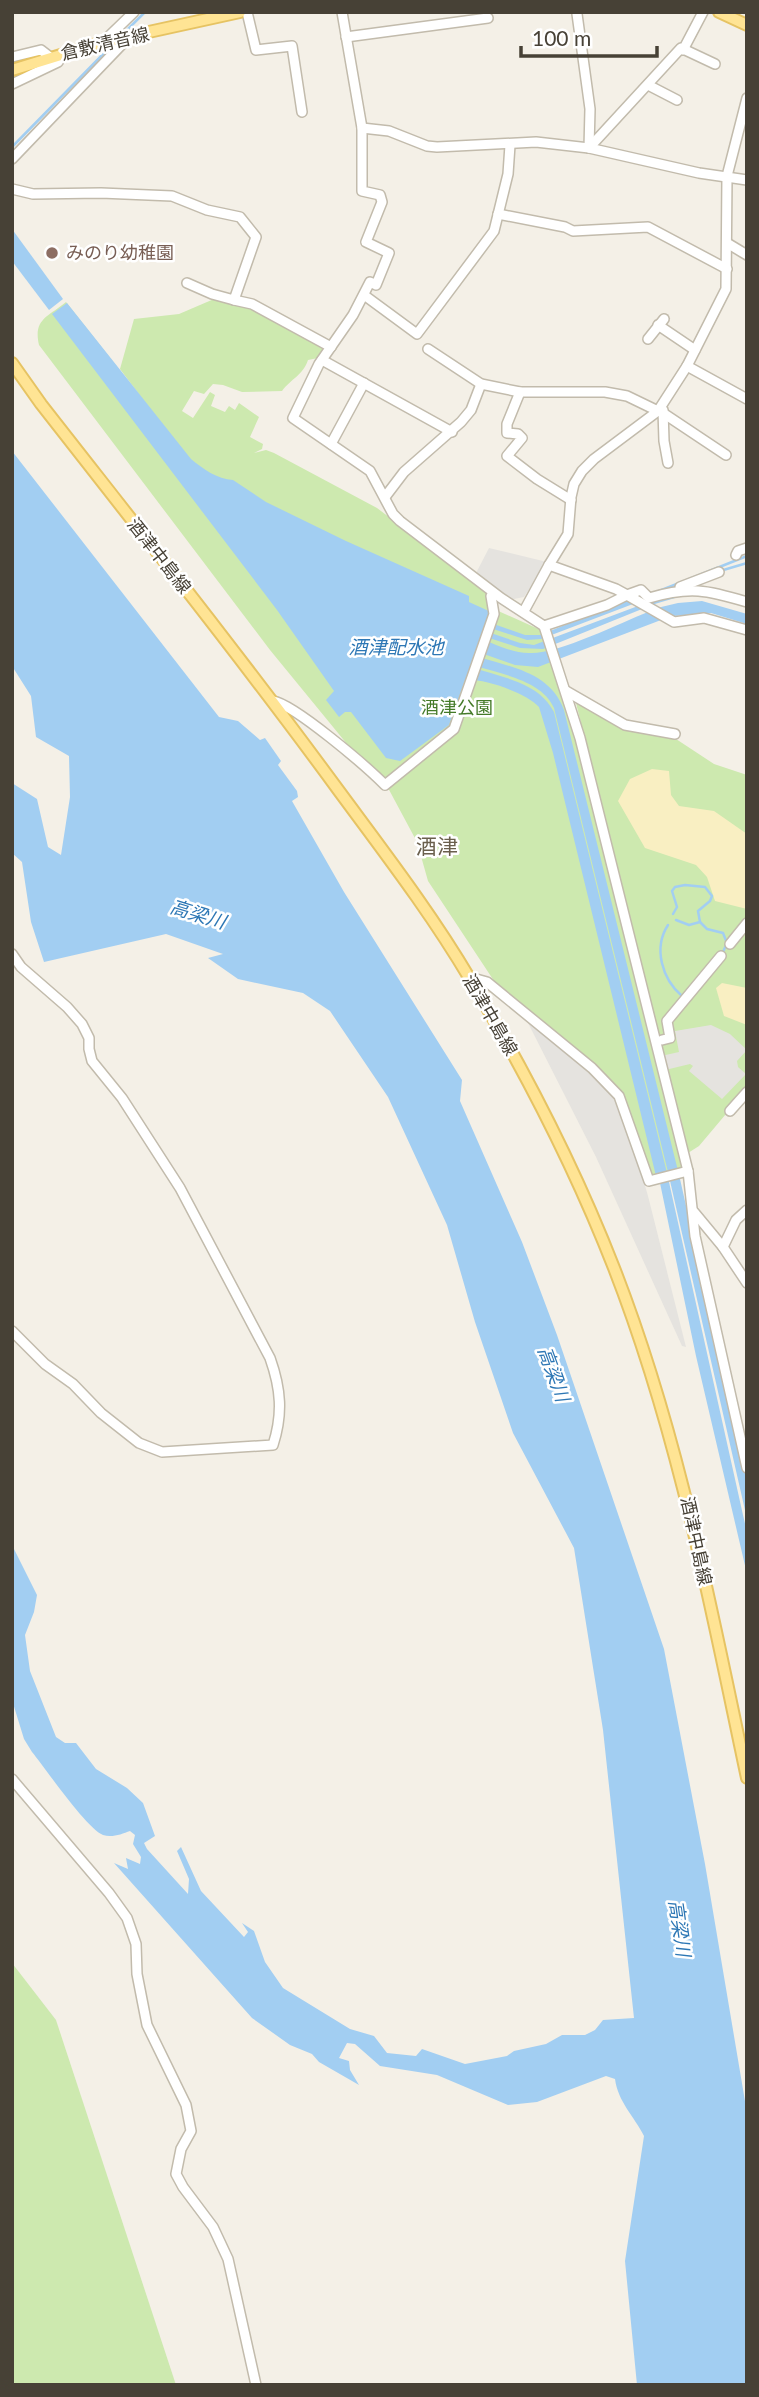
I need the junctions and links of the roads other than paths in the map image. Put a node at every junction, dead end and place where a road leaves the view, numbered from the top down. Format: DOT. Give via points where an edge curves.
graph roads {
  1 [pos="134,12"];
  2 [pos="240,12"];
  3 [pos="247,12"];
  4 [pos="342,12"];
  5 [pos="703,12"];
  6 [pos="719,12"];
  7 [pos="577,14"];
  8 [pos="488,18"];
  9 [pos="747,25"];
  10 [pos="346,37"];
  11 [pos="126,38"];
  12 [pos="105,42"];
  13 [pos="683,50"];
  14 [pos="64,53"];
  15 [pos="12,57"];
  16 [pos="50,57"];
  17 [pos="715,64"];
  18 [pos="12,70"];
  19 [pos="12,84"];
  20 [pos="648,85"];
  21 [pos="747,98"];
  22 [pos="677,100"];
  23 [pos="302,112"];
  24 [pos="362,128"];
  25 [pos="510,145"];
  26 [pos="589,148"];
  27 [pos="12,159"];
  28 [pos="727,176"];
  29 [pos="747,180"];
  30 [pos="12,189"];
  31 [pos="498,214"];
  32 [pos="727,243"];
  33 [pos="747,255"];
  34 [pos="727,269"];
  35 [pos="187,284"];
  36 [pos="364,295"];
  37 [pos="234,300"];
  38 [pos="648,339"];
  39 [pos="331,347"];
  40 [pos="428,349"];
  41 [pos="695,350"];
  42 [pos="322,360"];
  43 [pos="12,363"];
  44 [pos="687,366"];
  45 [pos="12,369"];
  46 [pos="364,383"];
  47 [pos="481,384"];
  48 [pos="33,392"];
  49 [pos="520,393"];
  50 [pos="747,399"];
  51 [pos="662,409"];
  52 [pos="452,432"];
  53 [pos="331,444"];
  54 [pos="726,454"];
  55 [pos="668,464"];
  56 [pos="385,497"];
  57 [pos="571,500"];
  58 [pos="747,548"];
  59 [pos="736,555"];
  60 [pos="549,565"];
  61 [pos="719,572"];
  62 [pos="662,594"];
  63 [pos="491,596"];
  64 [pos="629,596"];
  65 [pos="747,602"];
  66 [pos="524,611"];
  67 [pos="545,628"];
  68 [pos="747,630"];
  69 [pos="566,691"];
  70 [pos="272,701"];
  71 [pos="675,734"];
  72 [pos="747,923"];
  73 [pos="730,944"];
  74 [pos="12,954"];
  75 [pos="720,956"];
  76 [pos="469,977"];
  77 [pos="662,1040"];
  78 [pos="747,1092"];
  79 [pos="730,1111"];
  80 [pos="685,1172"];
  81 [pos="747,1210"];
  82 [pos="694,1212"];
  83 [pos="723,1247"];
  84 [pos="747,1283"];
  85 [pos="12,1331"];
  86 [pos="747,1468"];
  87 [pos="747,1778"];
  88 [pos="12,1779"];
  89 [pos="256,2385"];
  1 -- 12 [label="street"];
  2 -- 11 [label="main road, 倉敷清音線"];
  3 -- 23 [label="street" via="256,50 292,47"];
  4 -- 10 [label="street"];
  5 -- 13 [label="street"];
  6 -- 9 [label="main road"];
  7 -- 26 [label="street" via="590,109"];
  8 -- 10 [label="street"];
  10 -- 24 [label="street"];
  11 -- 12 [label="main road, 倉敷清音線"];
  11 -- 27 [label="street"];
  12 -- 14 [label="main road, 倉敷清音線"];
  13 -- 17 [label="street"];
  13 -- 20 [label="street"];
  14 -- 16 [label="main road, 倉敷清音線"];
  14 -- 19 [label="street" via="58,62"];
  15 -- 16 [label="street" via="41,50"];
  16 -- 18 [label="main road, 倉敷清音線"];
  20 -- 22 [label="street"];
  20 -- 26 [label="street"];
  21 -- 28 [label="street"];
  24 -- 25 [label="street" via="389,131 427,146"];
  24 -- 36 [label="street" via="362,191 380,195 382,202 366,242 389,253 376,285 370,282"];
  25 -- 26 [label="street" via="536,142"];
  25 -- 31 [label="street"];
  26 -- 28 [label="street"];
  28 -- 29 [label="street"];
  28 -- 32 [label="street"];
  30 -- 37 [label="street" via="33,194 172,196 240,217 256,237"];
  31 -- 34 [label="street" via="573,231 648,227"];
  31 -- 36 [label="street" via="494,231 417,334"];
  32 -- 33 [label="street"];
  32 -- 34 [label="street"];
  34 -- 41 [label="street" via="726,289"];
  35 -- 37 [label="street"];
  36 -- 39 [label="street"];
  37 -- 39 [label="street" via="252,304"];
  38 -- 41 [label="street" via="661,322"];
  39 -- 42 [label="street"];
  40 -- 47 [label="street"];
  41 -- 44 [label="street"];
  42 -- 46 [label="street"];
  42 -- 53 [label="street" via="293,418"];
  43 -- 48 [label="main road, 酒津中島線"];
  44 -- 50 [label="street"];
  44 -- 51 [label="street"];
  45 -- 48 [label="main road"];
  46 -- 52 [label="street"];
  46 -- 53 [label="street"];
  47 -- 49 [label="street"];
  47 -- 52 [label="street" via="471,410"];
  48 -- 70 [label="main road, 酒津中島線"];
  49 -- 51 [label="street" via="605,393"];
  49 -- 57 [label="street" via="507,433 522,438 508,456"];
  51 -- 54 [label="street"];
  51 -- 55 [label="street"];
  51 -- 57 [label="street" via="594,459 574,484"];
  52 -- 56 [label="street" via="404,472"];
  53 -- 56 [label="street" via="370,471"];
  56 -- 66 [label="street" via="400,520"];
  57 -- 60 [label="street" via="568,534"];
  58 -- 59 [label="street"];
  60 -- 64 [label="street"];
  60 -- 66 [label="street"];
  61 -- 62 [label="street"];
  62 -- 64 [label="street" via="649,598 640,590"];
  62 -- 65 [label="street" via="698,589"];
  63 -- 70 [label="street" via="494,614 451,732 385,785 314,725"];
  64 -- 67 [label="street"];
  64 -- 68 [label="street" via="674,622 704,618"];
  66 -- 67 [label="street"];
  67 -- 69 [label="street"];
  69 -- 71 [label="street" via="625,725"];
  69 -- 80 [label="street"];
  70 -- 76 [label="main road, 酒津中島線" via="387,856"];
  72 -- 73 [label="street"];
  74 -- 85 [label="street" via="82,1024 92,1061 122,1098 180,1188 270,1357 281,1413 273,1445 162,1452 139,1443"];
  75 -- 77 [label="street" via="667,1021 670,1038"];
  76 -- 80 [label="street" via="487,982 609,1083 619,1096 647,1178 653,1181"];
  76 -- 87 [label="main road, 酒津中島線" via="571,1169 644,1349 688,1500"];
  78 -- 79 [label="street"];
  80 -- 82 [label="street"];
  81 -- 83 [label="street"];
  82 -- 83 [label="street"];
  82 -- 86 [label="street" via="695,1236"];
  83 -- 84 [label="street"];
  88 -- 89 [label="street" via="127,1918 136,1944 148,2025 189,2118 191,2131 181,2149 176,2174 213,2227 228,2259"];
}
